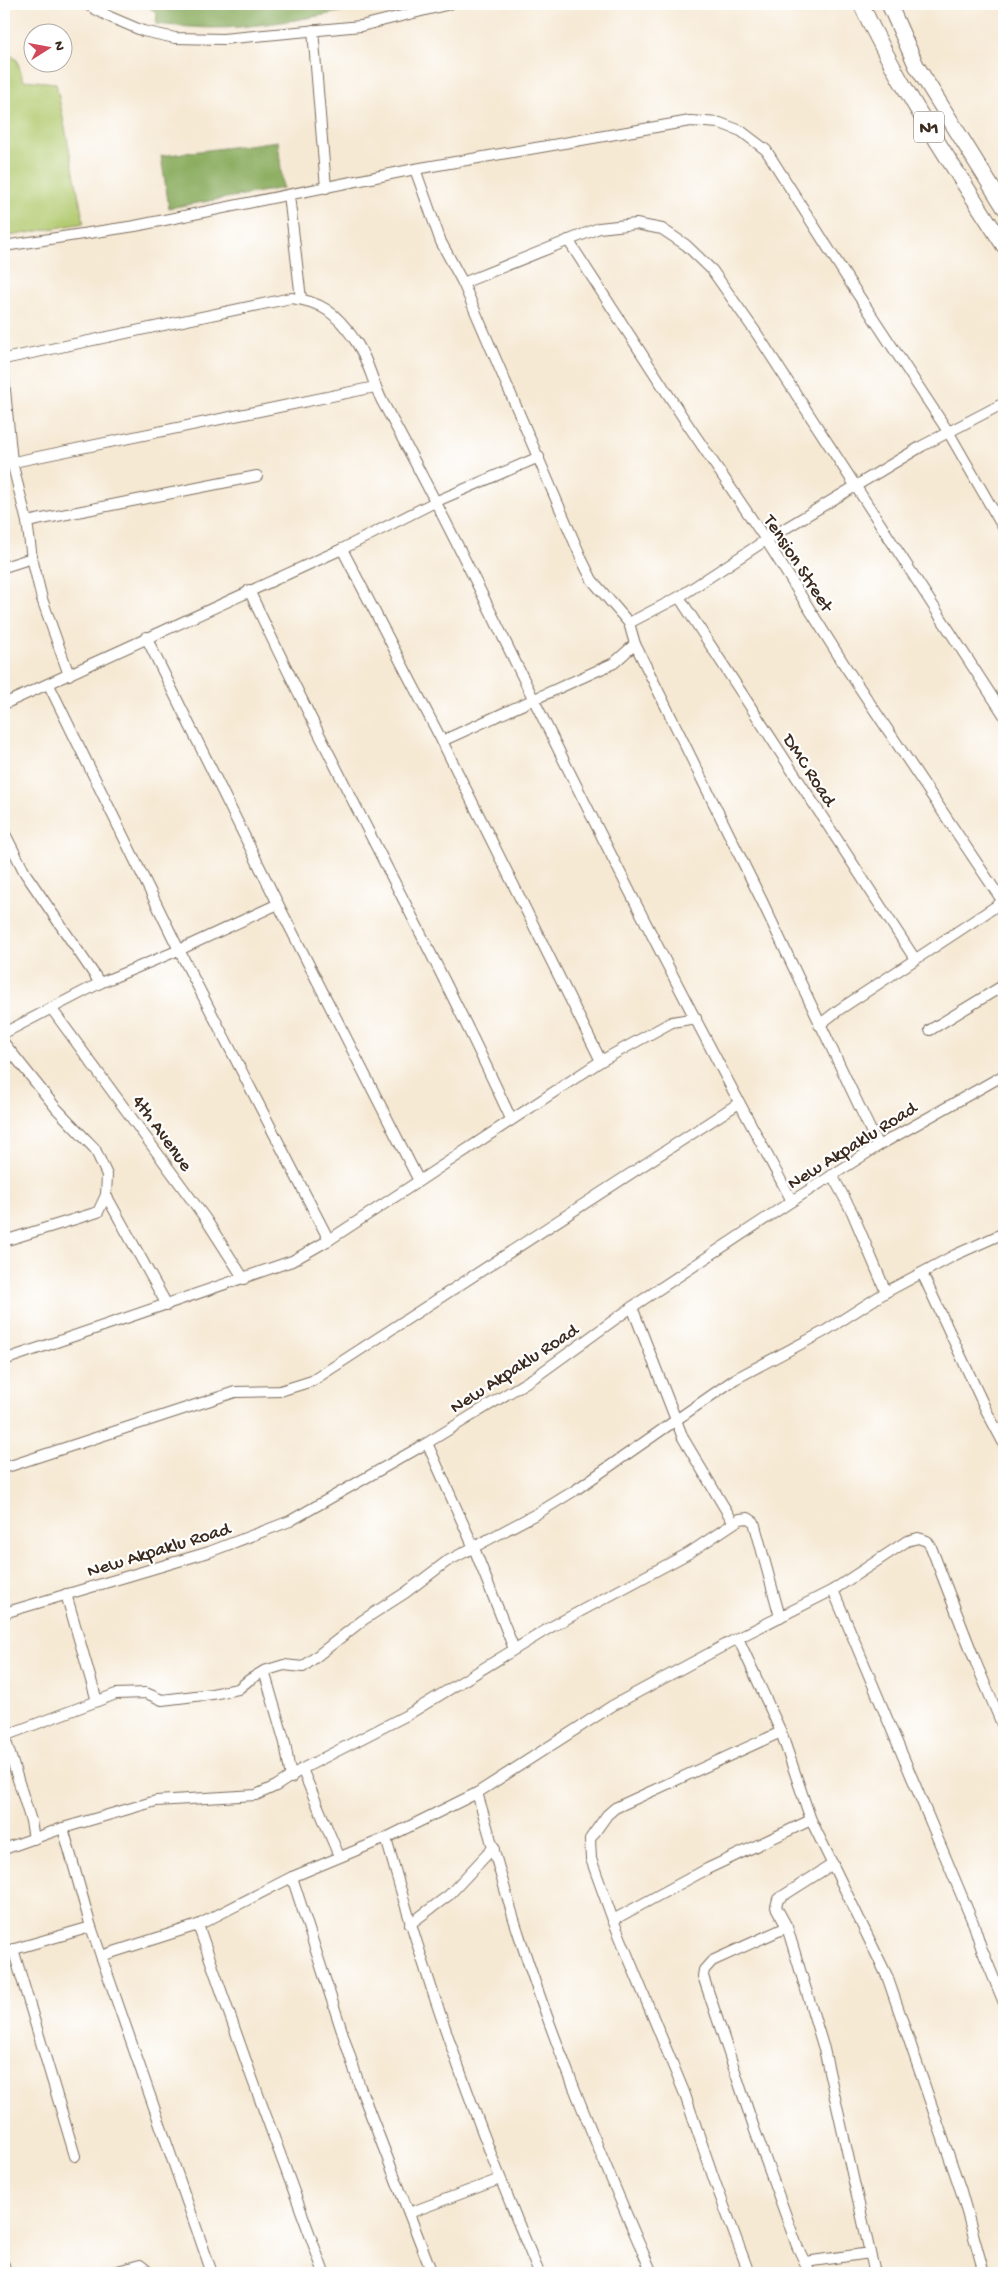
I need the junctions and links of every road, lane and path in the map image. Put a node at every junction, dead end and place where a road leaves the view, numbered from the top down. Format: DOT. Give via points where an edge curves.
graph roads {
  1 [pos="86,4"];
  2 [pos="450,4"];
  3 [pos="861,4"];
  4 [pos="889,4"];
  5 [pos="438,5"];
  6 [pos="313,30"];
  7 [pos="956,131"];
  8 [pos="938,141"];
  9 [pos="415,169"];
  10 [pos="326,188"];
  11 [pos="289,195"];
  12 [pos="1004,207"];
  13 [pos="568,240"];
  14 [pos="4,246"];
  15 [pos="1004,246"];
  16 [pos="463,283"];
  17 [pos="300,299"];
  18 [pos="4,358"];
  19 [pos="4,380"];
  20 [pos="375,387"];
  21 [pos="1004,403"];
  22 [pos="949,433"];
  23 [pos="539,457"];
  24 [pos="8,463"];
  25 [pos="257,476"];
  26 [pos="857,487"];
  27 [pos="437,501"];
  28 [pos="26,522"];
  29 [pos="1004,529"];
  30 [pos="766,540"];
  31 [pos="342,549"];
  32 [pos="32,558"];
  33 [pos="4,567"];
  34 [pos="249,590"];
  35 [pos="680,596"];
  36 [pos="629,624"];
  37 [pos="146,637"];
  38 [pos="635,644"];
  39 [pos="69,675"];
  40 [pos="49,684"];
  41 [pos="533,698"];
  42 [pos="4,704"];
  43 [pos="1004,715"];
  44 [pos="442,741"];
  45 [pos="4,832"];
  46 [pos="1004,902"];
  47 [pos="278,904"];
  48 [pos="179,950"];
  49 [pos="915,959"];
  50 [pos="100,983"];
  51 [pos="1004,985"];
  52 [pos="52,1008"];
  53 [pos="696,1018"];
  54 [pos="819,1025"];
  55 [pos="930,1030"];
  56 [pos="4,1033"];
  57 [pos="4,1043"];
  58 [pos="601,1061"];
  59 [pos="1004,1075"];
  60 [pos="739,1103"];
  61 [pos="512,1119"];
  62 [pos="878,1146"];
  63 [pos="832,1175"];
  64 [pos="420,1181"];
  65 [pos="106,1195"];
  66 [pos="792,1201"];
  67 [pos="1004,1233"];
  68 [pos="329,1240"];
  69 [pos="4,1241"];
  70 [pos="922,1273"];
  71 [pos="244,1279"];
  72 [pos="886,1292"];
  73 [pos="167,1305"];
  74 [pos="632,1308"];
  75 [pos="4,1360"];
  76 [pos="678,1420"];
  77 [pos="427,1443"];
  78 [pos="1004,1444"];
  79 [pos="4,1468"];
  80 [pos="733,1522"];
  81 [pos="474,1548"];
  82 [pos="834,1590"];
  83 [pos="66,1594"];
  84 [pos="4,1613"];
  85 [pos="780,1617"];
  86 [pos="738,1638"];
  87 [pos="514,1649"];
  88 [pos="264,1671"];
  89 [pos="97,1701"];
  90 [pos="1004,1729"];
  91 [pos="782,1732"];
  92 [pos="4,1735"];
  93 [pos="302,1769"];
  94 [pos="291,1778"];
  95 [pos="477,1793"];
  96 [pos="811,1820"];
  97 [pos="63,1828"];
  98 [pos="386,1838"];
  99 [pos="34,1839"];
  100 [pos="494,1847"];
  101 [pos="4,1849"];
  102 [pos="339,1856"];
  103 [pos="833,1864"];
  104 [pos="292,1877"];
  105 [pos="613,1920"];
  106 [pos="410,1924"];
  107 [pos="198,1925"];
  108 [pos="91,1927"];
  109 [pos="787,1927"];
  110 [pos="8,1951"];
  111 [pos="101,1956"];
  112 [pos="1004,2003"];
  113 [pos="75,2156"];
  114 [pos="500,2179"];
  115 [pos="409,2213"];
  116 [pos="870,2252"];
  117 [pos="804,2262"];
  118 [pos="4,2266"];
  119 [pos="6,2273"];
  120 [pos="110,2273"];
  121 [pos="150,2273"];
  122 [pos="212,2273"];
  123 [pos="324,2273"];
  124 [pos="432,2273"];
  125 [pos="539,2273"];
  126 [pos="652,2273"];
  127 [pos="749,2273"];
  128 [pos="810,2273"];
  129 [pos="874,2273"];
  130 [pos="984,2273"];
  1 -- 6 [label="street" via="143,30 176,38 223,38"];
  2 -- 5 [label="street"];
  3 -- 8 [label="highway, N1" via="894,70"];
  4 -- 7 [label="highway, N1" via="916,65"];
  5 -- 6 [label="street" via="361,26"];
  6 -- 10 [label="street"];
  7 -- 8 [label="highway"];
  7 -- 12 [label="highway, N1"];
  8 -- 15 [label="highway, N1"];
  9 -- 10 [label="street"];
  9 -- 16 [label="street" via="441,242"];
  9 -- 22 [label="street" via="690,121 720,123 741,131 766,150"];
  10 -- 11 [label="street"];
  11 -- 14 [label="street" via="135,226"];
  11 -- 17 [label="street"];
  13 -- 16 [label="street"];
  13 -- 26 [label="street" via="599,228 636,224 662,229 686,245 712,270"];
  13 -- 30 [label="street, Tension Street"];
  16 -- 23 [label="street"];
  17 -- 18 [label="street" via="291,298"];
  17 -- 20 [label="street" via="315,302 337,317 356,341"];
  19 -- 24 [label="street"];
  20 -- 24 [label="street"];
  20 -- 27 [label="street"];
  21 -- 22 [label="street"];
  22 -- 26 [label="street"];
  22 -- 29 [label="street"];
  23 -- 27 [label="street"];
  23 -- 36 [label="street" via="592,580"];
  24 -- 28 [label="street"];
  25 -- 28 [label="street"];
  26 -- 30 [label="street"];
  26 -- 43 [label="street"];
  27 -- 31 [label="street"];
  27 -- 41 [label="street"];
  28 -- 32 [label="street"];
  30 -- 35 [label="street"];
  30 -- 46 [label="street, Tension Street"];
  31 -- 34 [label="street"];
  31 -- 44 [label="street"];
  32 -- 33 [label="street"];
  32 -- 39 [label="street" via="42,599"];
  34 -- 37 [label="street"];
  34 -- 61 [label="street" via="295,689 441,971"];
  35 -- 36 [label="street"];
  35 -- 49 [label="street, DMC Road"];
  36 -- 38 [label="street"];
  37 -- 39 [label="street"];
  37 -- 47 [label="street"];
  38 -- 41 [label="street" via="614,663"];
  38 -- 54 [label="street" via="758,892"];
  39 -- 40 [label="street"];
  40 -- 42 [label="street"];
  40 -- 48 [label="street"];
  41 -- 44 [label="street"];
  41 -- 53 [label="street"];
  44 -- 58 [label="street"];
  45 -- 50 [label="street" via="25,873"];
  46 -- 49 [label="street"];
  47 -- 48 [label="street"];
  47 -- 64 [label="street"];
  48 -- 50 [label="street"];
  48 -- 68 [label="street"];
  49 -- 54 [label="street"];
  50 -- 52 [label="street"];
  51 -- 55 [label="street"];
  52 -- 56 [label="street"];
  52 -- 71 [label="street, 4th Avenue" via="205,1218"];
  53 -- 58 [label="street" via="672,1022"];
  53 -- 60 [label="street"];
  54 -- 62 [label="street"];
  57 -- 65 [label="street" via="56,1108 95,1149 107,1174"];
  58 -- 61 [label="street"];
  59 -- 62 [label="street, New Akpaklu Road"];
  60 -- 66 [label="street"];
  60 -- 79 [label="street" via="312,1380 280,1391 234,1392"];
  61 -- 64 [label="street"];
  62 -- 63 [label="street, New Akpaklu Road"];
  63 -- 66 [label="street, New Akpaklu Road"];
  63 -- 72 [label="street" via="852,1212"];
  64 -- 68 [label="street"];
  65 -- 69 [label="street" via="98,1212"];
  65 -- 73 [label="street"];
  66 -- 74 [label="street, New Akpaklu Road"];
  67 -- 70 [label="street"];
  68 -- 71 [label="street" via="292,1261"];
  70 -- 72 [label="street"];
  70 -- 78 [label="street"];
  71 -- 73 [label="street"];
  72 -- 76 [label="street" via="825,1331 735,1379"];
  73 -- 75 [label="street"];
  74 -- 76 [label="street"];
  74 -- 77 [label="street, New Akpaklu Road" via="568,1355"];
  76 -- 80 [label="street" via="683,1438"];
  76 -- 81 [label="street" via="577,1489"];
  77 -- 81 [label="street"];
  77 -- 83 [label="street, New Akpaklu Road" via="274,1528 209,1552"];
  80 -- 85 [label="street" via="748,1518 754,1522"];
  80 -- 87 [label="street" via="689,1553"];
  81 -- 87 [label="street"];
  81 -- 88 [label="street" via="446,1562 302,1667 284,1665"];
  82 -- 85 [label="street"];
  82 -- 90 [label="street" via="907,1541 918,1538 927,1541"];
  82 -- 112 [label="street" via="971,1916"];
  83 -- 84 [label="street, New Akpaklu Road"];
  83 -- 89 [label="street"];
  85 -- 86 [label="street"];
  86 -- 91 [label="street"];
  86 -- 95 [label="street" via="612,1706"];
  87 -- 93 [label="street" via="408,1714"];
  88 -- 89 [label="street" via="238,1689 212,1694 162,1700 146,1693 116,1694"];
  88 -- 94 [label="street"];
  89 -- 92 [label="street"];
  91 -- 96 [label="street"];
  91 -- 105 [label="street" via="615,1808 607,1815 590,1839 590,1849"];
  92 -- 99 [label="street"];
  93 -- 94 [label="street"];
  93 -- 102 [label="street"];
  94 -- 97 [label="street" via="256,1795 156,1802"];
  95 -- 98 [label="street"];
  95 -- 100 [label="street"];
  96 -- 103 [label="street"];
  96 -- 105 [label="street" via="707,1869"];
  97 -- 99 [label="street"];
  97 -- 108 [label="street"];
  98 -- 102 [label="street"];
  98 -- 106 [label="street"];
  99 -- 101 [label="street"];
  100 -- 106 [label="street" via="449,1895"];
  100 -- 126 [label="street" via="520,1938 571,2078"];
  102 -- 104 [label="street"];
  103 -- 109 [label="street" via="778,1899 776,1907"];
  103 -- 130 [label="street" via="887,1976 961,2191"];
  104 -- 107 [label="street"];
  104 -- 115 [label="street" via="360,2087"];
  105 -- 127 [label="street" via="684,2092"];
  106 -- 114 [label="street" via="453,2056"];
  107 -- 111 [label="street"];
  107 -- 123 [label="street"];
  108 -- 110 [label="street"];
  108 -- 111 [label="street"];
  109 -- 116 [label="street" via="824,2049"];
  109 -- 117 [label="street" via="712,1961 703,1976 754,2128"];
  110 -- 113 [label="street"];
  111 -- 122 [label="street"];
  114 -- 115 [label="street"];
  114 -- 125 [label="street"];
  115 -- 124 [label="street"];
  116 -- 117 [label="street"];
  116 -- 129 [label="street"];
  117 -- 128 [label="street"];
  118 -- 119 [label="street"];
  120 -- 121 [label="street" via="140,2265"];
}
